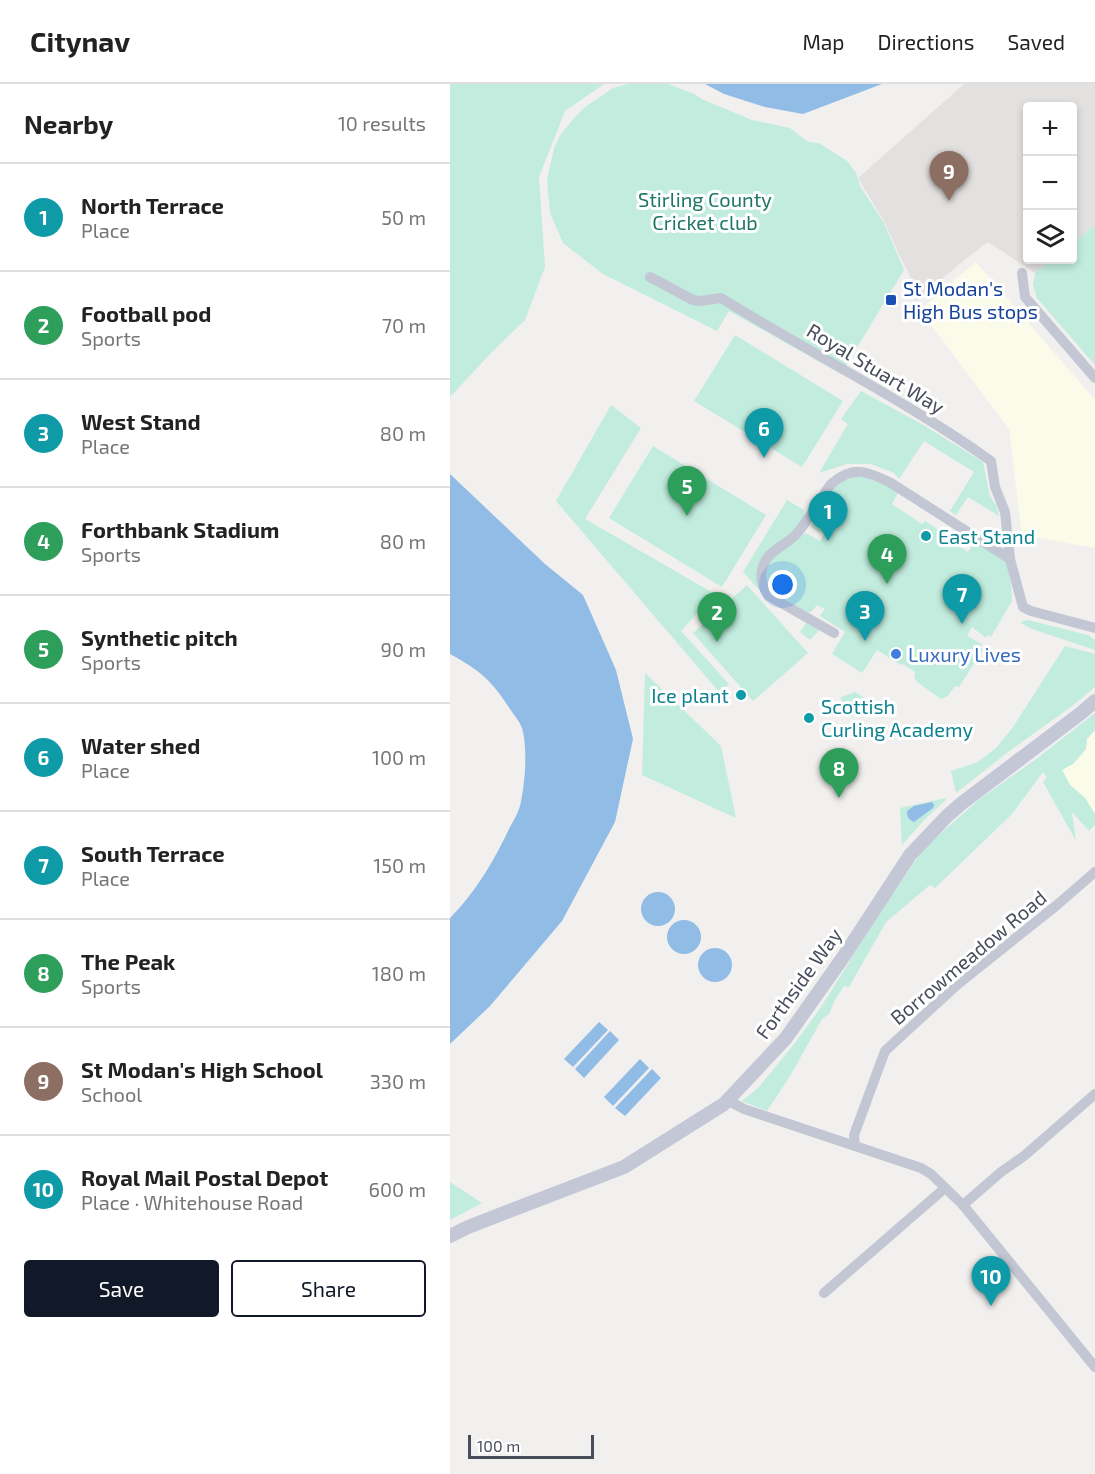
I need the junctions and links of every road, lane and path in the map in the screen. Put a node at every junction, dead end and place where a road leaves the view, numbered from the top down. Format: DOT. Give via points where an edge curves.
graph roads {
  1 [pos="1022,273"];
  2 [pos="650,277"];
  3 [pos="1095,378"];
  4 [pos="1010,559"];
  5 [pos="1095,628"];
  6 [pos="834,633"];
  7 [pos="1095,701"];
  8 [pos="1095,872"];
  9 [pos="1095,1094"];
  10 [pos="727,1100"];
  11 [pos="855,1146"];
  12 [pos="945,1188"];
  13 [pos="963,1205"];
  14 [pos="450,1236"];
  15 [pos="824,1293"];
  16 [pos="1095,1367"];
  1 -- 3 [label="street" via="1025,297"];
  2 -- 4 [label="street, Royal Stuart Way" via="693,300 721,298 905,405 991,461 995,487 1005,512"];
  4 -- 5 [label="street, Royal Stuart Way" via="1023,607"];
  4 -- 6 [label="street" via="871,473 849,473 831,484 799,532 768,555 761,580 769,596"];
  7 -- 10 [label="street, Forthside Way" via="962,803 910,855 786,1038"];
  8 -- 11 [label="street, Borrowmeadow Road" via="958,984 885,1051 854,1135"];
  9 -- 13 [label="street"];
  10 -- 11 [label="street"];
  10 -- 14 [label="street, Forthside Way" via="624,1167"];
  11 -- 12 [label="street" via="921,1168"];
  12 -- 13 [label="street"];
  12 -- 15 [label="street"];
  13 -- 16 [label="street"];
}
